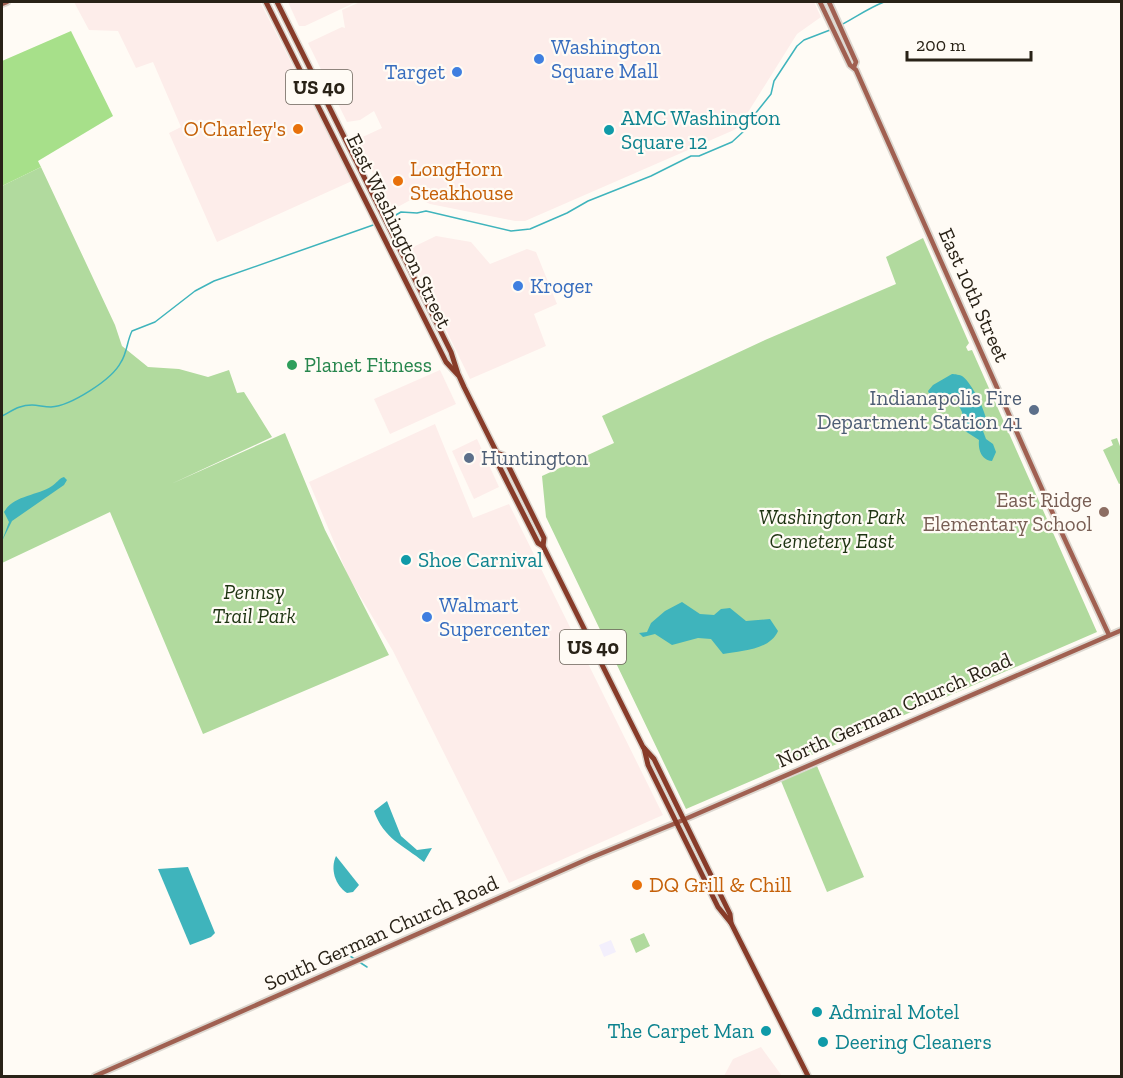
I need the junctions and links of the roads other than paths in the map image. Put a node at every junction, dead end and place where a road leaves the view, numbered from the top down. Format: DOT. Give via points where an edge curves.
graph roads {
  1 [pos="7,2"];
  2 [pos="266,2"];
  3 [pos="277,2"];
  4 [pos="820,2"];
  5 [pos="829,2"];
  6 [pos="2,4"];
  7 [pos="854,67"];
  8 [pos="459,376"];
  9 [pos="1122,630"];
  10 [pos="1109,635"];
  11 [pos="680,821"];
  12 [pos="95,1077"];
  13 [pos="808,1077"];
  1 -- 6 [label="main road"];
  2 -- 8 [label="main road, East Washington Street / US 40" via="446,362"];
  3 -- 8 [label="main road, East Washington Street / US 40" via="454,358"];
  4 -- 7 [label="main road, East 10th Street"];
  5 -- 7 [label="main road, East 10th Street" via="856,62"];
  7 -- 10 [label="main road, East 10th Street"];
  8 -- 11 [label="main road, East Washington Street / US 40" via="497,453 495,458 508,485 644,747 654,759"];
  9 -- 10 [label="main road, North German Church Road"];
  10 -- 11 [label="main road, North German Church Road"];
  11 -- 12 [label="main road, South German Church Road"];
  11 -- 13 [label="main road, East Washington Street / US 40" via="730,914"];
}
